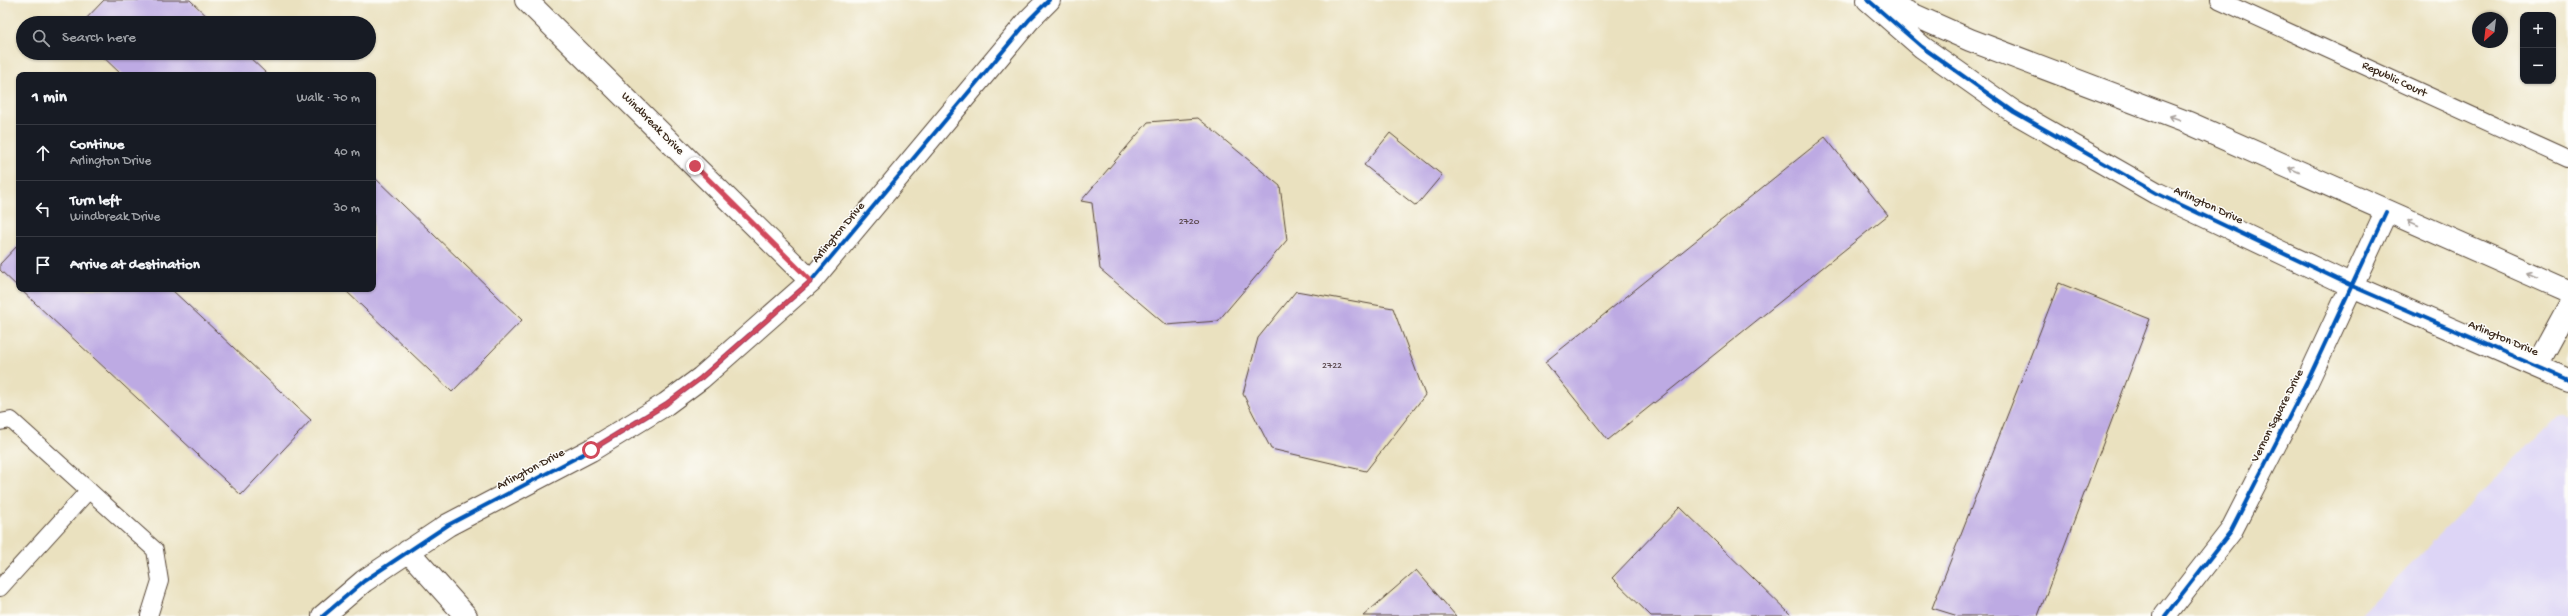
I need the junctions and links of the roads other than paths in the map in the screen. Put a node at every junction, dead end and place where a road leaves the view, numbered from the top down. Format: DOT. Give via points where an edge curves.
graph roads {
  1 [pos="526,0"];
  2 [pos="1049,0"];
  3 [pos="1868,0"];
  4 [pos="1880,0"];
  5 [pos="2219,0"];
  6 [pos="2568,159"];
  7 [pos="2386,212"];
  8 [pos="811,281"];
  9 [pos="2352,286"];
  10 [pos="2568,291"];
  11 [pos="2568,308"];
  12 [pos="2537,365"];
  13 [pos="2568,380"];
  14 [pos="0,422"];
  15 [pos="89,490"];
  16 [pos="408,551"];
  17 [pos="0,588"];
  18 [pos="149,616"];
  19 [pos="323,616"];
  20 [pos="466,616"];
  21 [pos="2165,616"];
  1 -- 8 [label="street, Windbreak Drive"];
  2 -- 8 [label="street, Arlington Drive" via="1029,20"];
  3 -- 9 [label="street, Arlington Drive" via="1922,47 2008,108 2085,154 2156,193"];
  7 -- 4 [label="street, one-way" via="2189,123 1977,42"];
  5 -- 6 [label="lane, Republic Court"];
  7 -- 9 [label="street, Vernon Square Drive"];
  10 -- 7 [label="street, one-way"];
  8 -- 16 [label="street, Arlington Drive" via="701,378 666,404 591,450 448,525"];
  9 -- 12 [label="street, Arlington Drive"];
  9 -- 21 [label="street, Vernon Square Drive" via="2307,382 2231,531"];
  11 -- 12 [label="street"];
  12 -- 13 [label="street, Arlington Drive"];
  14 -- 15 [label="lane" via="11,420"];
  15 -- 17 [label="lane"];
  15 -- 18 [label="lane" via="155,550 160,581"];
  16 -- 19 [label="street, Arlington Drive" via="364,581"];
  16 -- 20 [label="street"];
}
